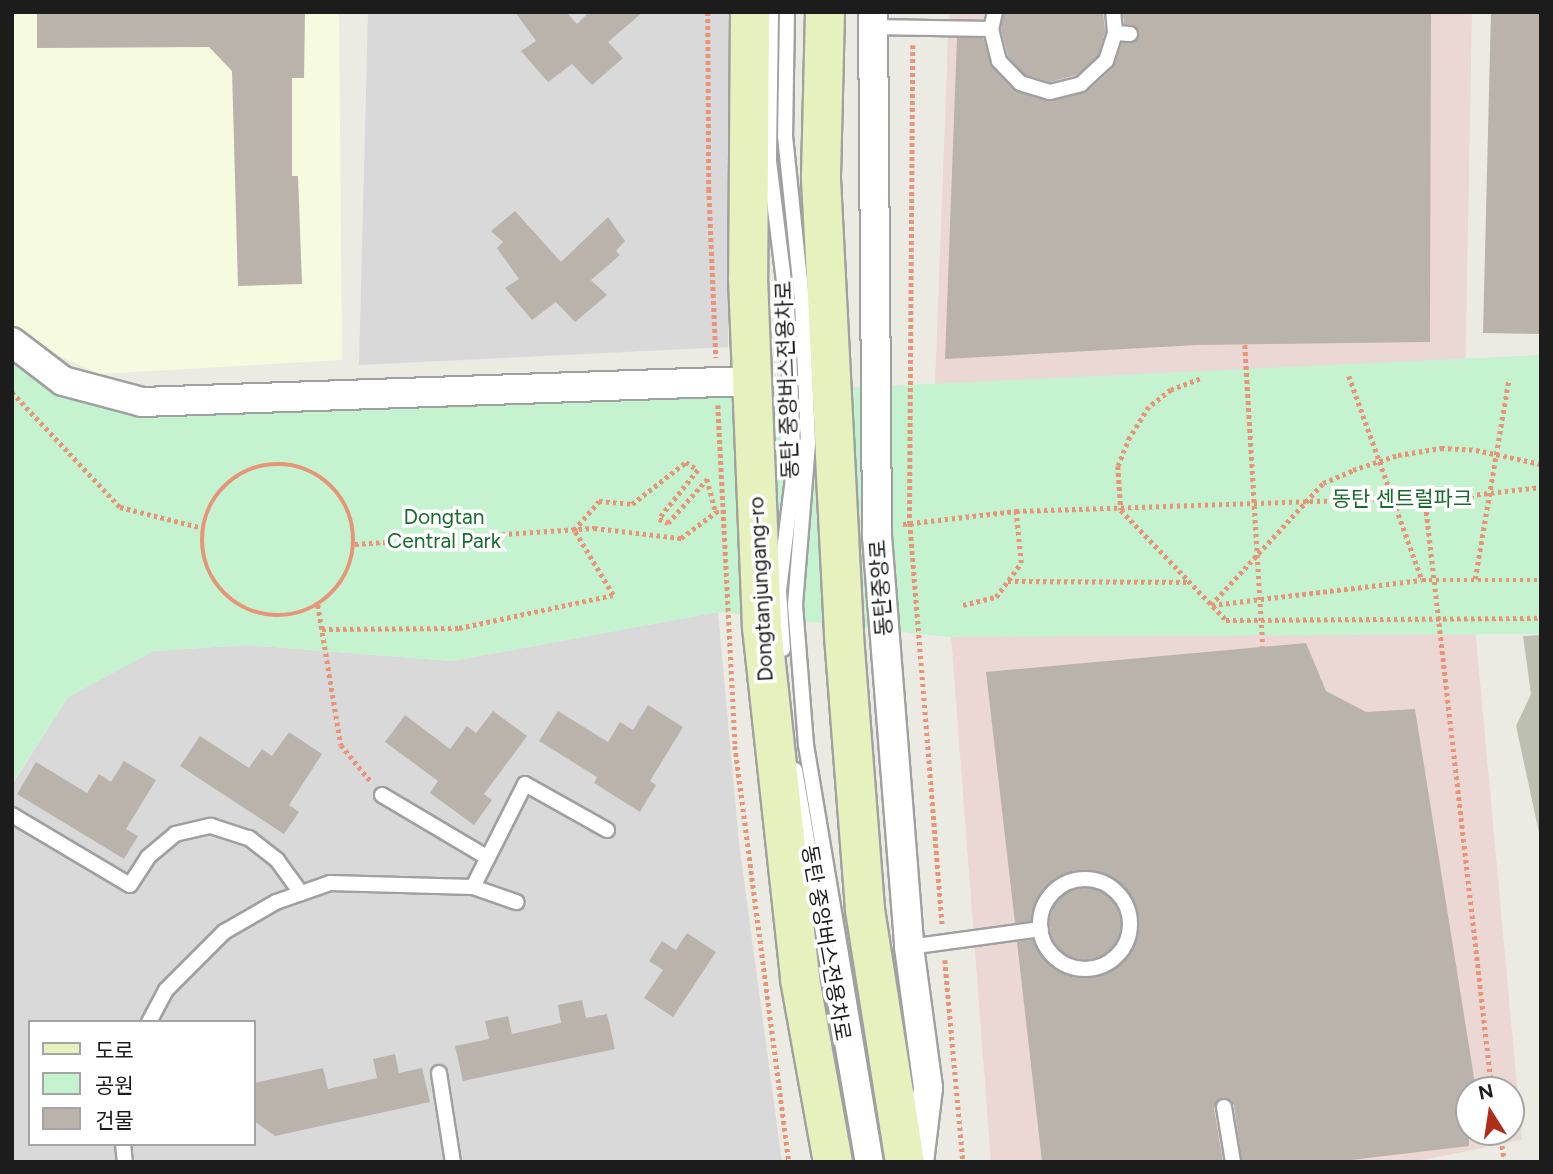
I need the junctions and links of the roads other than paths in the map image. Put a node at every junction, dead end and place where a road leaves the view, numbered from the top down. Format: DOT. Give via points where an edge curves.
graph roads {
  1 [pos="750,12"];
  2 [pos="771,12"];
  3 [pos="787,12"];
  4 [pos="825,12"];
  5 [pos="995,12"];
  6 [pos="1113,12"];
  7 [pos="873,20"];
  8 [pos="991,29"];
  9 [pos="1115,33"];
  10 [pos="1130,34"];
  11 [pos="12,342"];
  12 [pos="750,381"];
  13 [pos="382,795"];
  14 [pos="12,815"];
  15 [pos="607,830"];
  16 [pos="488,858"];
  17 [pos="473,887"];
  18 [pos="301,893"];
  19 [pos="516,902"];
  20 [pos="1041,929"];
  21 [pos="909,947"];
  22 [pos="150,1020"];
  23 [pos="439,1073"];
  24 [pos="1224,1107"];
  25 [pos="453,1162"];
  26 [pos="833,1162"];
  27 [pos="863,1162"];
  28 [pos="876,1162"];
  29 [pos="905,1162"];
  30 [pos="919,1162"];
  31 [pos="1233,1162"];
  1 -- 12 [label="street, Dongtanjungang-ro"];
  2 -- 27 [label="lane, 동탄 중앙버스전용차로" via="769,161 787,305 794,470 779,591 789,728"];
  3 -- 28 [label="lane, 동탄 중앙버스전용차로" via="785,136 802,300 808,443 796,618 806,745"];
  4 -- 29 [label="street" via="821,179 844,636 865,910"];
  5 -- 8 [label="lane"];
  6 -- 9 [label="lane"];
  7 -- 8 [label="lane" via="913,28"];
  7 -- 21 [label="street, 동탄중앙로" via="877,527"];
  8 -- 9 [label="lane" via="999,61 1020,83 1049,92 1082,85 1106,61"];
  9 -- 10 [label="lane"];
  11 -- 12 [label="street" via="63,380 142,402"];
  12 -- 26 [label="street, Dongtanjungang-ro" via="771,747 800,979"];
  13 -- 16 [label="lane"];
  14 -- 18 [label="lane" via="130,885 148,857 175,834 211,826 249,838 277,860"];
  15 -- 16 [label="lane" via="525,785"];
  16 -- 17 [label="lane"];
  17 -- 18 [label="lane" via="330,883"];
  17 -- 19 [label="lane"];
  18 -- 22 [label="lane" via="224,932 166,990"];
  20 -- 20 [label="lane" via="1052,955 1070,969 1093,971 1113,961 1128,943 1135,918 1120,894 1102,880 1077,877 1055,887 1042,907"];
  20 -- 21 [label="lane"];
  21 -- 30 [label="street, 동탄중앙로" via="928,1088"];
  23 -- 25 [label="lane"];
  24 -- 31 [label="lane"];
}
